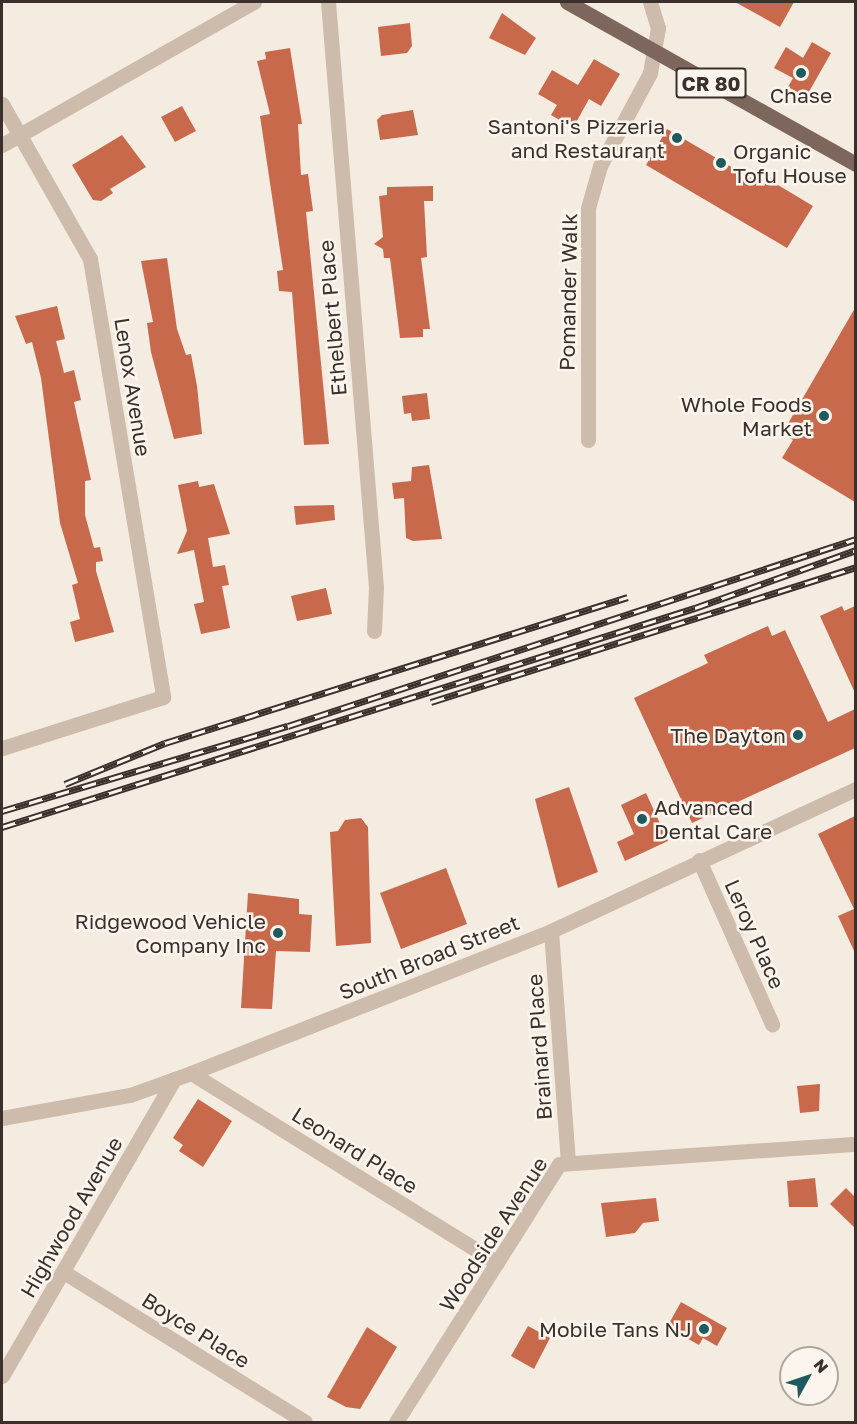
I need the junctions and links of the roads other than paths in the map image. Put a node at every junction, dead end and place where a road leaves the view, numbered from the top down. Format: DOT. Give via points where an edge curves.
graph roads {
  1 [pos="254,2"];
  2 [pos="328,2"];
  3 [pos="567,2"];
  4 [pos="650,2"];
  5 [pos="656,52"];
  6 [pos="2,104"];
  7 [pos="20,134"];
  8 [pos="2,145"];
  9 [pos="855,164"];
  10 [pos="588,440"];
  11 [pos="374,631"];
  12 [pos="2,748"];
  13 [pos="855,789"];
  14 [pos="699,860"];
  15 [pos="551,931"];
  16 [pos="772,1024"];
  17 [pos="190,1073"];
  18 [pos="174,1079"];
  19 [pos="2,1118"];
  20 [pos="855,1143"];
  21 [pos="568,1161"];
  22 [pos="497,1263"];
  23 [pos="65,1273"];
  24 [pos="2,1376"];
  25 [pos="305,1422"];
  26 [pos="396,1422"];
  1 -- 7 [label="street"];
  2 -- 11 [label="street, Ethelbert Place" via="376,587"];
  3 -- 5 [label="main road, CR 80"];
  4 -- 5 [label="street" via="658,28"];
  5 -- 9 [label="main road, CR 80"];
  5 -- 10 [label="street, Pomander Walk" via="600,166 588,208"];
  6 -- 7 [label="street, Lenox Avenue"];
  7 -- 8 [label="street"];
  7 -- 12 [label="street, Lenox Avenue" via="90,259 163,698"];
  13 -- 14 [label="street, South Broad Street"];
  14 -- 15 [label="street, South Broad Street"];
  14 -- 16 [label="street, Leroy Place"];
  15 -- 17 [label="street, South Broad Street"];
  15 -- 21 [label="street, Brainard Place"];
  17 -- 18 [label="street, South Broad Street"];
  17 -- 22 [label="street, Leonard Place"];
  18 -- 19 [label="street, South Broad Street" via="130,1095"];
  18 -- 23 [label="street, Highwood Avenue"];
  20 -- 21 [label="street, Woodside Avenue"];
  21 -- 22 [label="street, Woodside Avenue" via="559,1164"];
  22 -- 26 [label="street, Woodside Avenue"];
  23 -- 24 [label="street, Highwood Avenue"];
  23 -- 25 [label="street, Boyce Place"];
}
